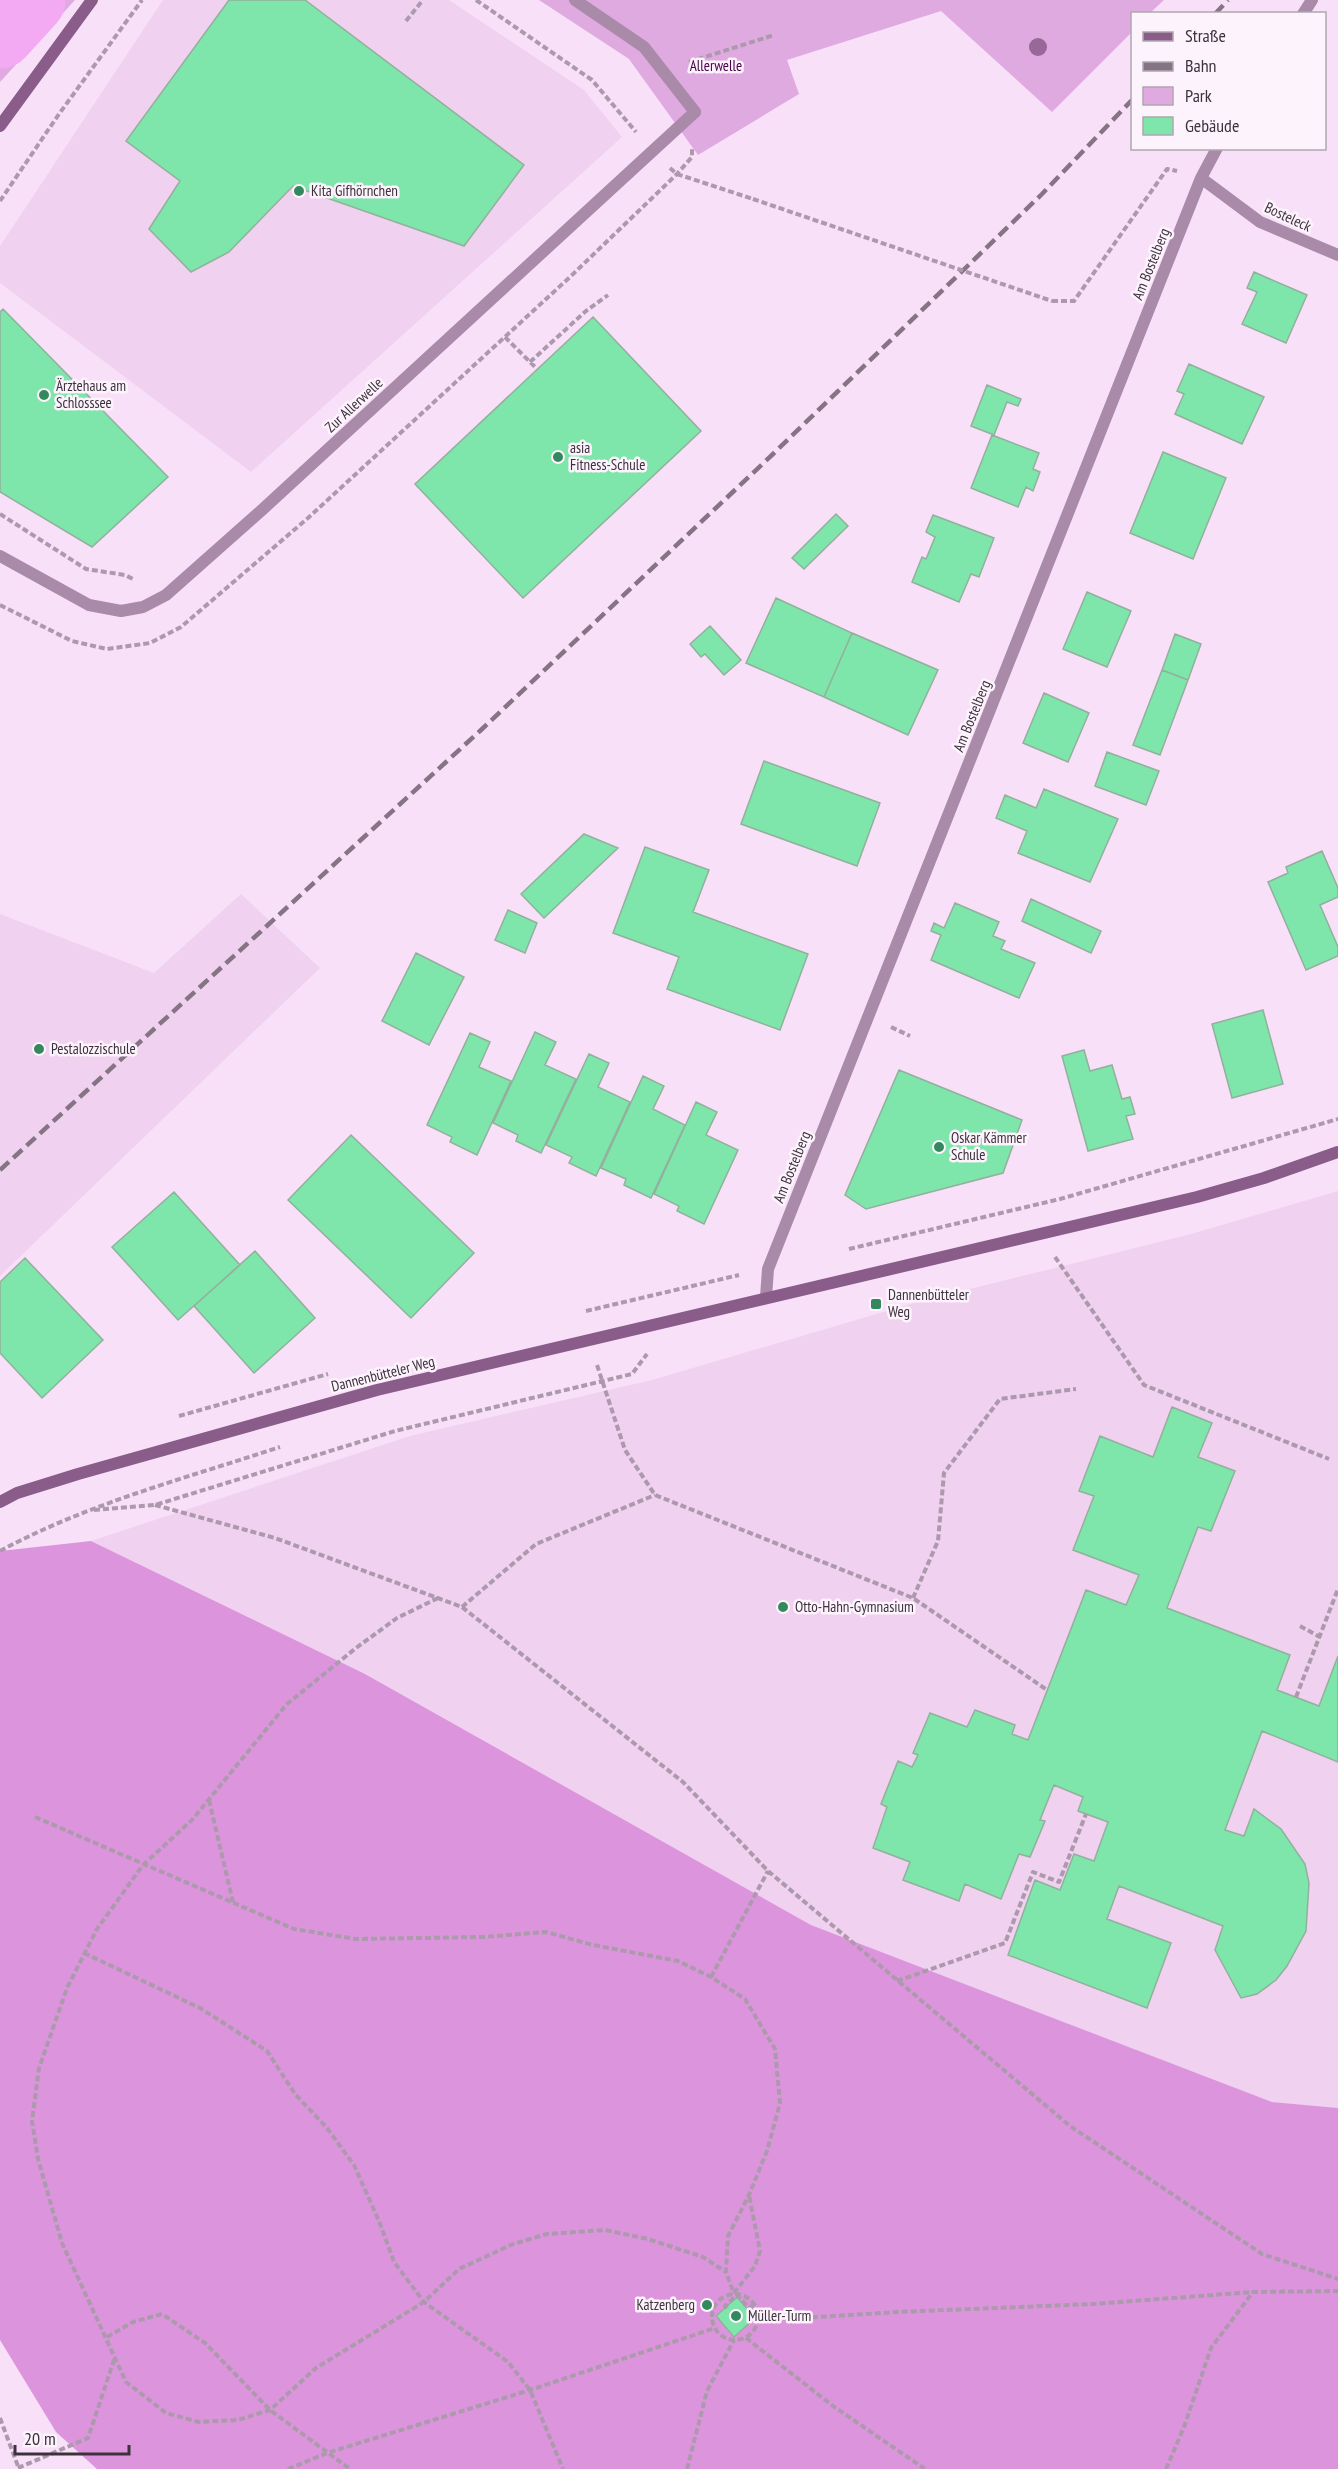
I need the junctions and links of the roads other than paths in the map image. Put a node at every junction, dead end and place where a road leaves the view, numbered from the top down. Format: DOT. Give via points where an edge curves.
graph roads {
  1 [pos="92,0"];
  2 [pos="575,0"];
  3 [pos="0,126"];
  4 [pos="1216,150"];
  5 [pos="1201,178"];
  6 [pos="1338,255"];
  7 [pos="0,556"];
  8 [pos="1338,1152"];
  9 [pos="766,1297"];
  10 [pos="0,1503"];
  1 -- 3 [label="street"];
  2 -- 7 [label="street, Zur Allerwelle" via="644,47 695,112 166,595 142,607 121,611 89,605"];
  4 -- 5 [label="street, Am Bostelberg"];
  5 -- 6 [label="street, Bosteleck" via="1260,222"];
  5 -- 9 [label="street, Am Bostelberg" via="768,1269"];
  8 -- 9 [label="street, Dannenbütteler Weg" via="1197,1197"];
  9 -- 10 [label="street, Dannenbütteler Weg" via="377,1390 78,1474 17,1493"];
}
